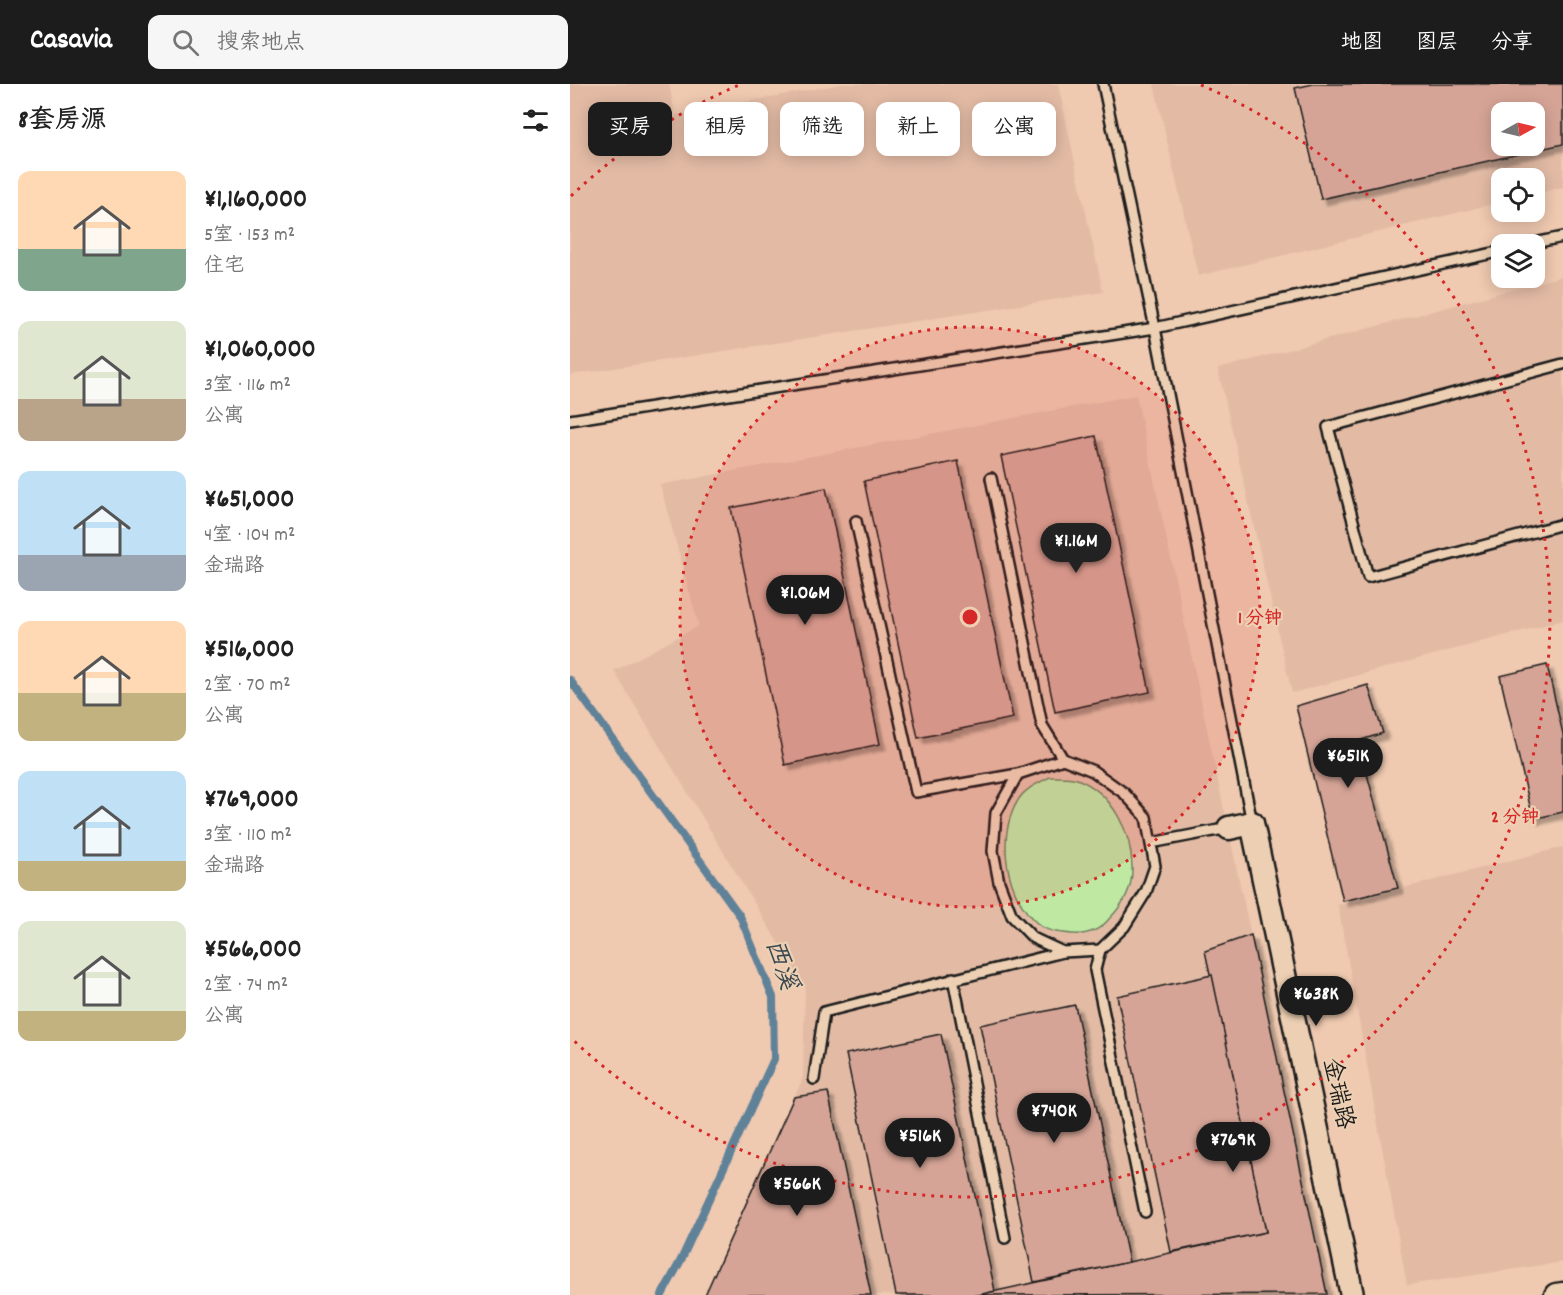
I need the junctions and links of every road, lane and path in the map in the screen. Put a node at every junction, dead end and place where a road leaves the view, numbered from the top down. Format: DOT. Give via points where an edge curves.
graph roads {
  1 [pos="1103,84"];
  2 [pos="1563,237"];
  3 [pos="1545,241"];
  4 [pos="1491,253"];
  5 [pos="1155,328"];
  6 [pos="1563,364"];
  7 [pos="570,420"];
  8 [pos="990,478"];
  9 [pos="856,521"];
  10 [pos="1563,524"];
  11 [pos="1063,759"];
  12 [pos="1018,774"];
  13 [pos="1252,823"];
  14 [pos="1229,828"];
  15 [pos="1151,843"];
  16 [pos="1100,950"];
  17 [pos="1063,952"];
  18 [pos="953,978"];
  19 [pos="814,1079"];
  20 [pos="1145,1212"];
  21 [pos="1005,1238"];
  22 [pos="1563,1294"];
  23 [pos="1352,1295"];
  24 [pos="1556,1295"];
  1 -- 5 [label="lane"];
  2 -- 3 [label="lane"];
  4 -- 5 [label="lane"];
  5 -- 7 [label="lane"];
  5 -- 13 [label="lane"];
  6 -- 10 [label="lane" via="1328,427 1368,577"];
  8 -- 11 [label="lane" via="1042,725"];
  9 -- 12 [label="lane" via="916,792"];
  11 -- 12 [label="lane"];
  11 -- 15 [label="lane" via="1093,771 1124,793 1146,818"];
  12 -- 17 [label="lane" via="996,813 993,851 999,882 1012,916 1033,938"];
  13 -- 14 [label="street"];
  13 -- 23 [label="street, 金瑞路"];
  14 -- 15 [label="lane"];
  15 -- 16 [label="lane" via="1155,866 1146,892 1124,927"];
  16 -- 17 [label="lane"];
  16 -- 20 [label="lane" via="1095,970"];
  17 -- 18 [label="lane"];
  18 -- 19 [label="lane" via="824,1012"];
  18 -- 21 [label="lane"];
  22 -- 24 [label="street"];
}
